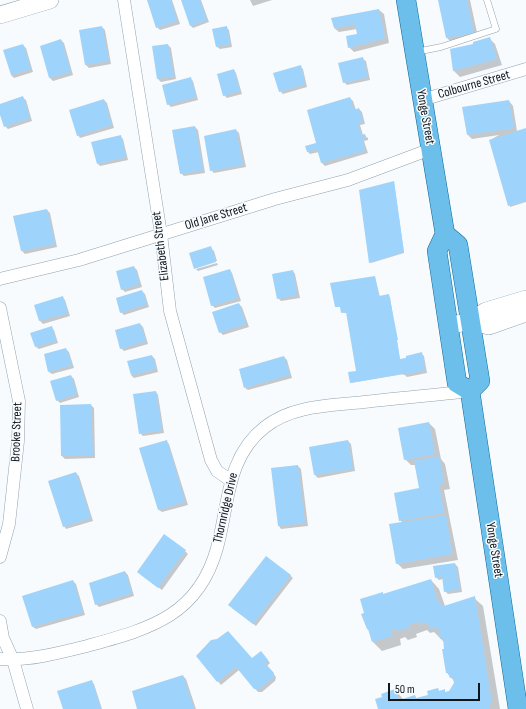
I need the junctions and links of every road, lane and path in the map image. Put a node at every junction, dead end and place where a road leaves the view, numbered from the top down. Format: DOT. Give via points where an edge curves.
graph roads {
  1 [pos="50,0"];
  2 [pos="124,0"];
  3 [pos="406,0"];
  4 [pos="487,0"];
  5 [pos="0,14"];
  6 [pos="414,52"];
  7 [pos="526,69"];
  8 [pos="422,100"];
  9 [pos="431,149"];
  10 [pos="161,234"];
  11 [pos="445,234"];
  12 [pos="0,279"];
  13 [pos="526,299"];
  14 [pos="0,308"];
  15 [pos="526,313"];
  16 [pos="470,321"];
  17 [pos="448,326"];
  18 [pos="470,391"];
  19 [pos="230,480"];
  20 [pos="0,557"];
  21 [pos="0,620"];
  22 [pos="0,659"];
  23 [pos="13,660"];
  24 [pos="27,709"];
  25 [pos="518,709"];
  1 -- 5 [label="main road"];
  2 -- 10 [label="street, Elizabeth Street"];
  3 -- 6 [label="main road, Yonge Street"];
  4 -- 6 [label="lane" via="496,29 441,47"];
  6 -- 8 [label="main road, Yonge Street"];
  7 -- 8 [label="street, Colbourne Street"];
  8 -- 9 [label="main road, Yonge Street"];
  9 -- 10 [label="street, Old Jane Street" via="348,180"];
  9 -- 11 [label="main road, Yonge Street"];
  10 -- 12 [label="street, Old Jane Street" via="79,260"];
  10 -- 19 [label="street, Elizabeth Street" via="170,311 199,421 217,471"];
  11 -- 16 [label="main road" via="458,245"];
  11 -- 17 [label="main road" via="437,251"];
  13 -- 16 [label="main road" via="486,311"];
  14 -- 20 [label="street, Brooke Street" via="19,401 18,441 9,524"];
  15 -- 16 [label="main road" via="488,326"];
  16 -- 17 [label="main road"];
  16 -- 18 [label="main road" via="480,381"];
  17 -- 18 [label="main road" via="457,383"];
  18 -- 19 [label="street, Thornridge Drive" via="304,409 265,427 248,444"];
  18 -- 25 [label="main road, Yonge Street" via="518,690"];
  19 -- 23 [label="street, Thornridge Drive" via="217,548 208,574 182,607 162,621 120,637 59,653"];
  21 -- 23 [label="street" via="3,638"];
  22 -- 23 [label="street, Thornridge Drive"];
  23 -- 24 [label="street"];
}
